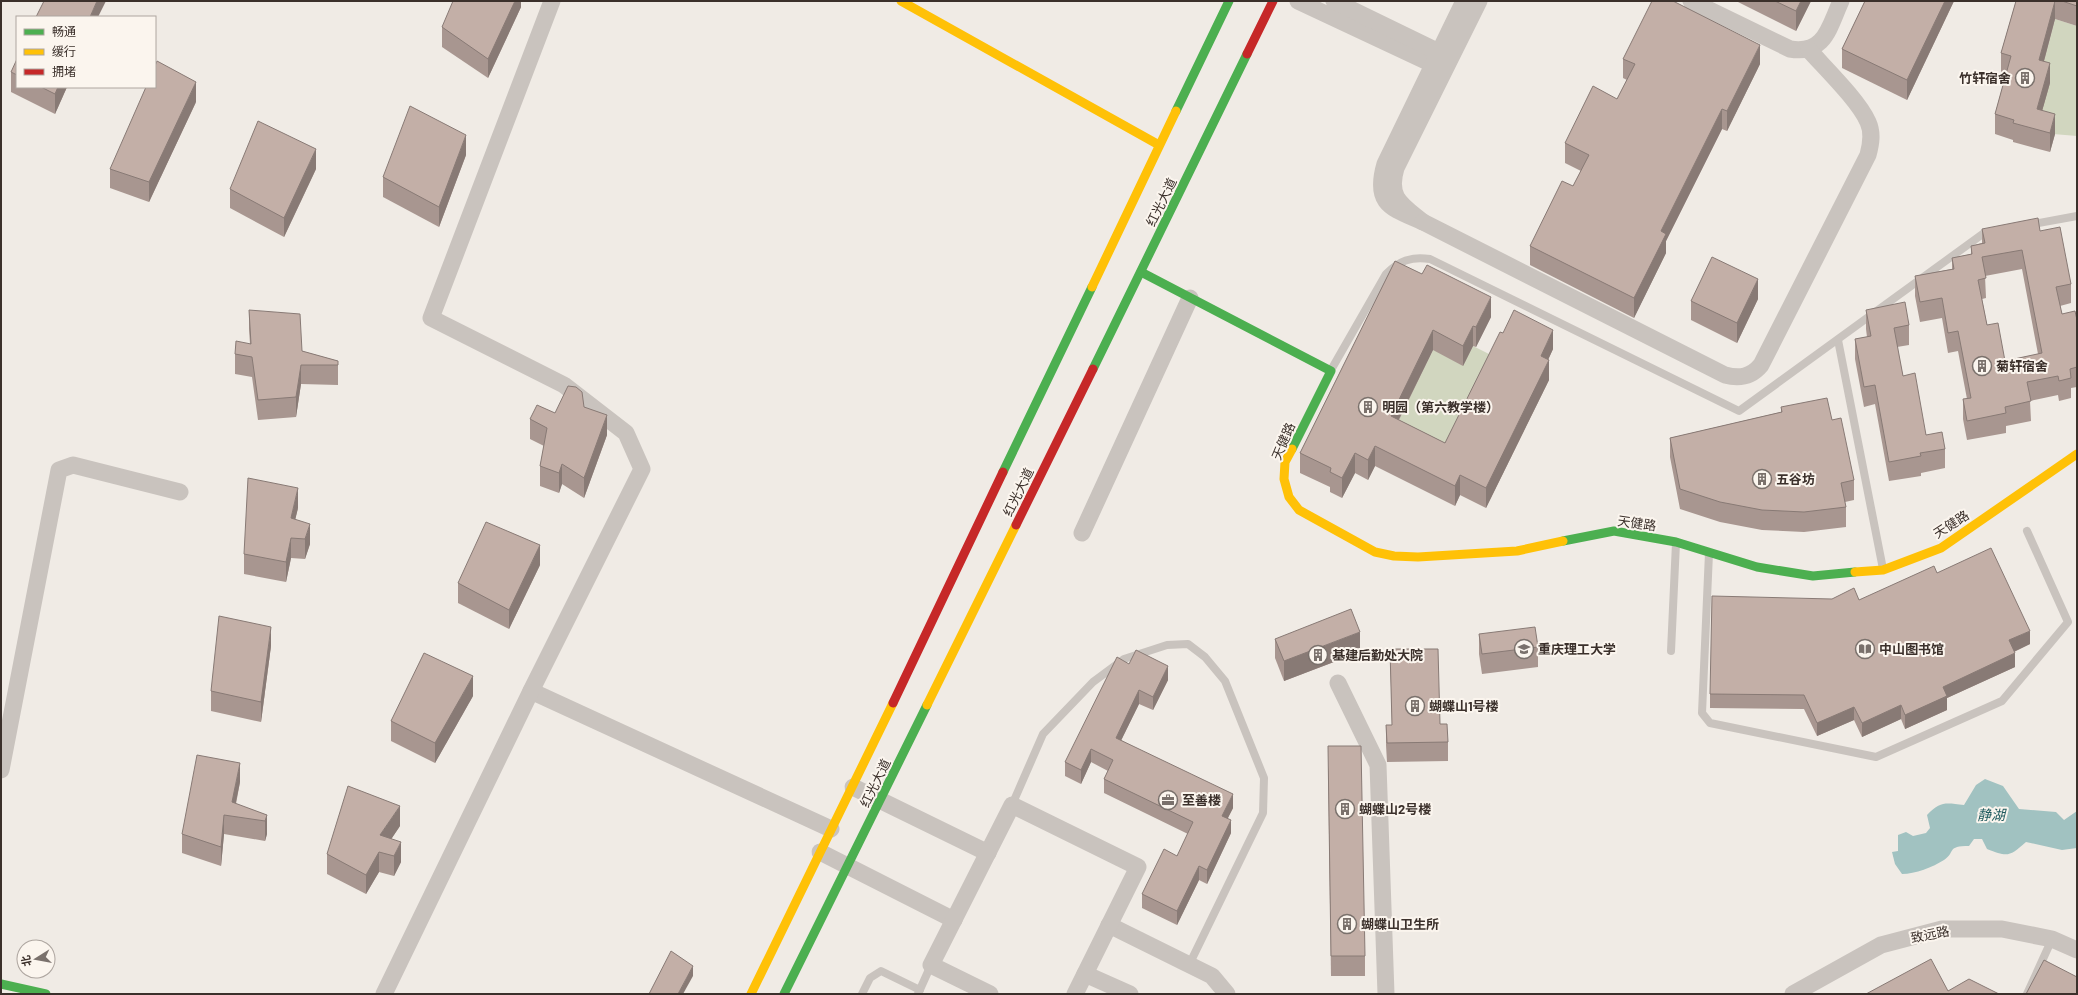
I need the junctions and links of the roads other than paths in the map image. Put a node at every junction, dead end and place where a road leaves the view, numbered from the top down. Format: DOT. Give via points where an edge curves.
graph roads {
  1 [pos="552,1"];
  2 [pos="901,1"];
  3 [pos="1229,1"];
  4 [pos="1273,1"];
  5 [pos="1298,1"];
  6 [pos="1334,1"];
  7 [pos="1464,1"];
  8 [pos="1479,1"];
  9 [pos="1691,1"];
  10 [pos="1841,1"];
  11 [pos="1810,50"];
  12 [pos="1442,61"];
  13 [pos="1159,145"];
  14 [pos="2077,216"];
  15 [pos="2023,226"];
  16 [pos="2000,230"];
  17 [pos="1141,272"];
  18 [pos="1190,298"];
  19 [pos="1838,340"];
  20 [pos="1331,371"];
  21 [pos="2077,454"];
  22 [pos="180,492"];
  23 [pos="2027,531"];
  24 [pos="1082,533"];
  25 [pos="1676,542"];
  26 [pos="1709,553"];
  27 [pos="1883,570"];
  28 [pos="1671,651"];
  29 [pos="1338,683"];
  30 [pos="531,691"];
  31 [pos="1,770"];
  32 [pos="853,787"];
  33 [pos="881,800"];
  34 [pos="1012,805"];
  35 [pos="831,829"];
  36 [pos="820,852"];
  37 [pos="988,853"];
  38 [pos="849,866"];
  39 [pos="954,920"];
  40 [pos="1109,926"];
  41 [pos="2052,940"];
  42 [pos="2077,950"];
  43 [pos="931,965"];
  44 [pos="1190,965"];
  45 [pos="1085,974"];
  46 [pos="1212,976"];
  47 [pos="1,984"];
  48 [pos="918,992"];
  49 [pos="46,994"];
  50 [pos="384,994"];
  51 [pos="751,994"];
  52 [pos="784,994"];
  53 [pos="862,994"];
  54 [pos="990,994"];
  55 [pos="1075,994"];
  56 [pos="1130,994"];
  57 [pos="1217,994"];
  58 [pos="1227,994"];
  59 [pos="1386,994"];
  60 [pos="1793,994"];
  61 [pos="2027,994"];
  1 -- 30 [label="street" via="431,318 564,385 626,433 642,469"];
  2 -- 13 [label="main road"];
  3 -- 13 [label="main road, 红光大道"];
  4 -- 17 [label="main road, 红光大道"];
  5 -- 12 [label="street"];
  6 -- 12 [label="street"];
  7 -- 12 [label="street"];
  8 -- 12 [label="street"];
  9 -- 11 [label="street" via="1790,49"];
  10 -- 11 [label="street" via="1825,37 1819,45"];
  11 -- 12 [label="street" via="1862,110 1868,122 1871,144 1868,155 1761,365 1750,375 1734,377 1725,375 1389,206 1381,184 1385,164"];
  13 -- 32 [label="main road, 红光大道"];
  14 -- 15 [label="lane"];
  16 -- 19 [label="lane" via="1984,233"];
  17 -- 18 [label="main road"];
  17 -- 33 [label="main road, 红光大道"];
  18 -- 20 [label="main road"];
  18 -- 24 [label="street"];
  19 -- 20 [label="lane" via="1739,411 1430,259 1417,257 1405,259 1386,274"];
  19 -- 27 [label="lane"];
  20 -- 25 [label="main road, 天健路" via="1285,462 1284,479 1289,496 1299,510 1375,552 1418,557 1517,551 1614,531"];
  21 -- 27 [label="main road, 天健路" via="1942,548"];
  22 -- 31 [label="street" via="73,466 59,470"];
  23 -- 26 [label="lane" via="2068,622 2002,701 1876,757 1710,723 1702,713"];
  25 -- 26 [label="main road, 天健路"];
  25 -- 28 [label="lane"];
  26 -- 27 [label="main road, 天健路" via="1757,568 1812,576"];
  29 -- 59 [label="street" via="1378,765"];
  30 -- 35 [label="street"];
  30 -- 50 [label="street"];
  32 -- 33 [label="street"];
  32 -- 35 [label="main road, 红光大道"];
  33 -- 37 [label="street"];
  33 -- 38 [label="main road, 红光大道"];
  34 -- 37 [label="street"];
  34 -- 40 [label="street" via="1138,867"];
  34 -- 44 [label="lane" via="1043,734 1093,682 1124,659 1167,645 1188,644 1206,657 1225,681 1264,778 1263,813"];
  35 -- 36 [label="main road, 红光大道"];
  36 -- 38 [label="street"];
  36 -- 51 [label="main road, 红光大道"];
  37 -- 39 [label="street"];
  38 -- 39 [label="street"];
  38 -- 52 [label="main road, 红光大道"];
  39 -- 43 [label="street"];
  40 -- 44 [label="street"];
  40 -- 45 [label="street"];
  41 -- 42 [label="street, 致远路"];
  41 -- 60 [label="street, 致远路" via="2002,929 1942,929 1881,945"];
  41 -- 61 [label="lane"];
  43 -- 48 [label="lane"];
  43 -- 54 [label="street"];
  44 -- 46 [label="street"];
  45 -- 55 [label="street"];
  45 -- 56 [label="street"];
  46 -- 57 [label="street"];
  46 -- 58 [label="street"];
  47 -- 49 [label="main road"];
  48 -- 53 [label="lane" via="881,971 870,978"];
}
